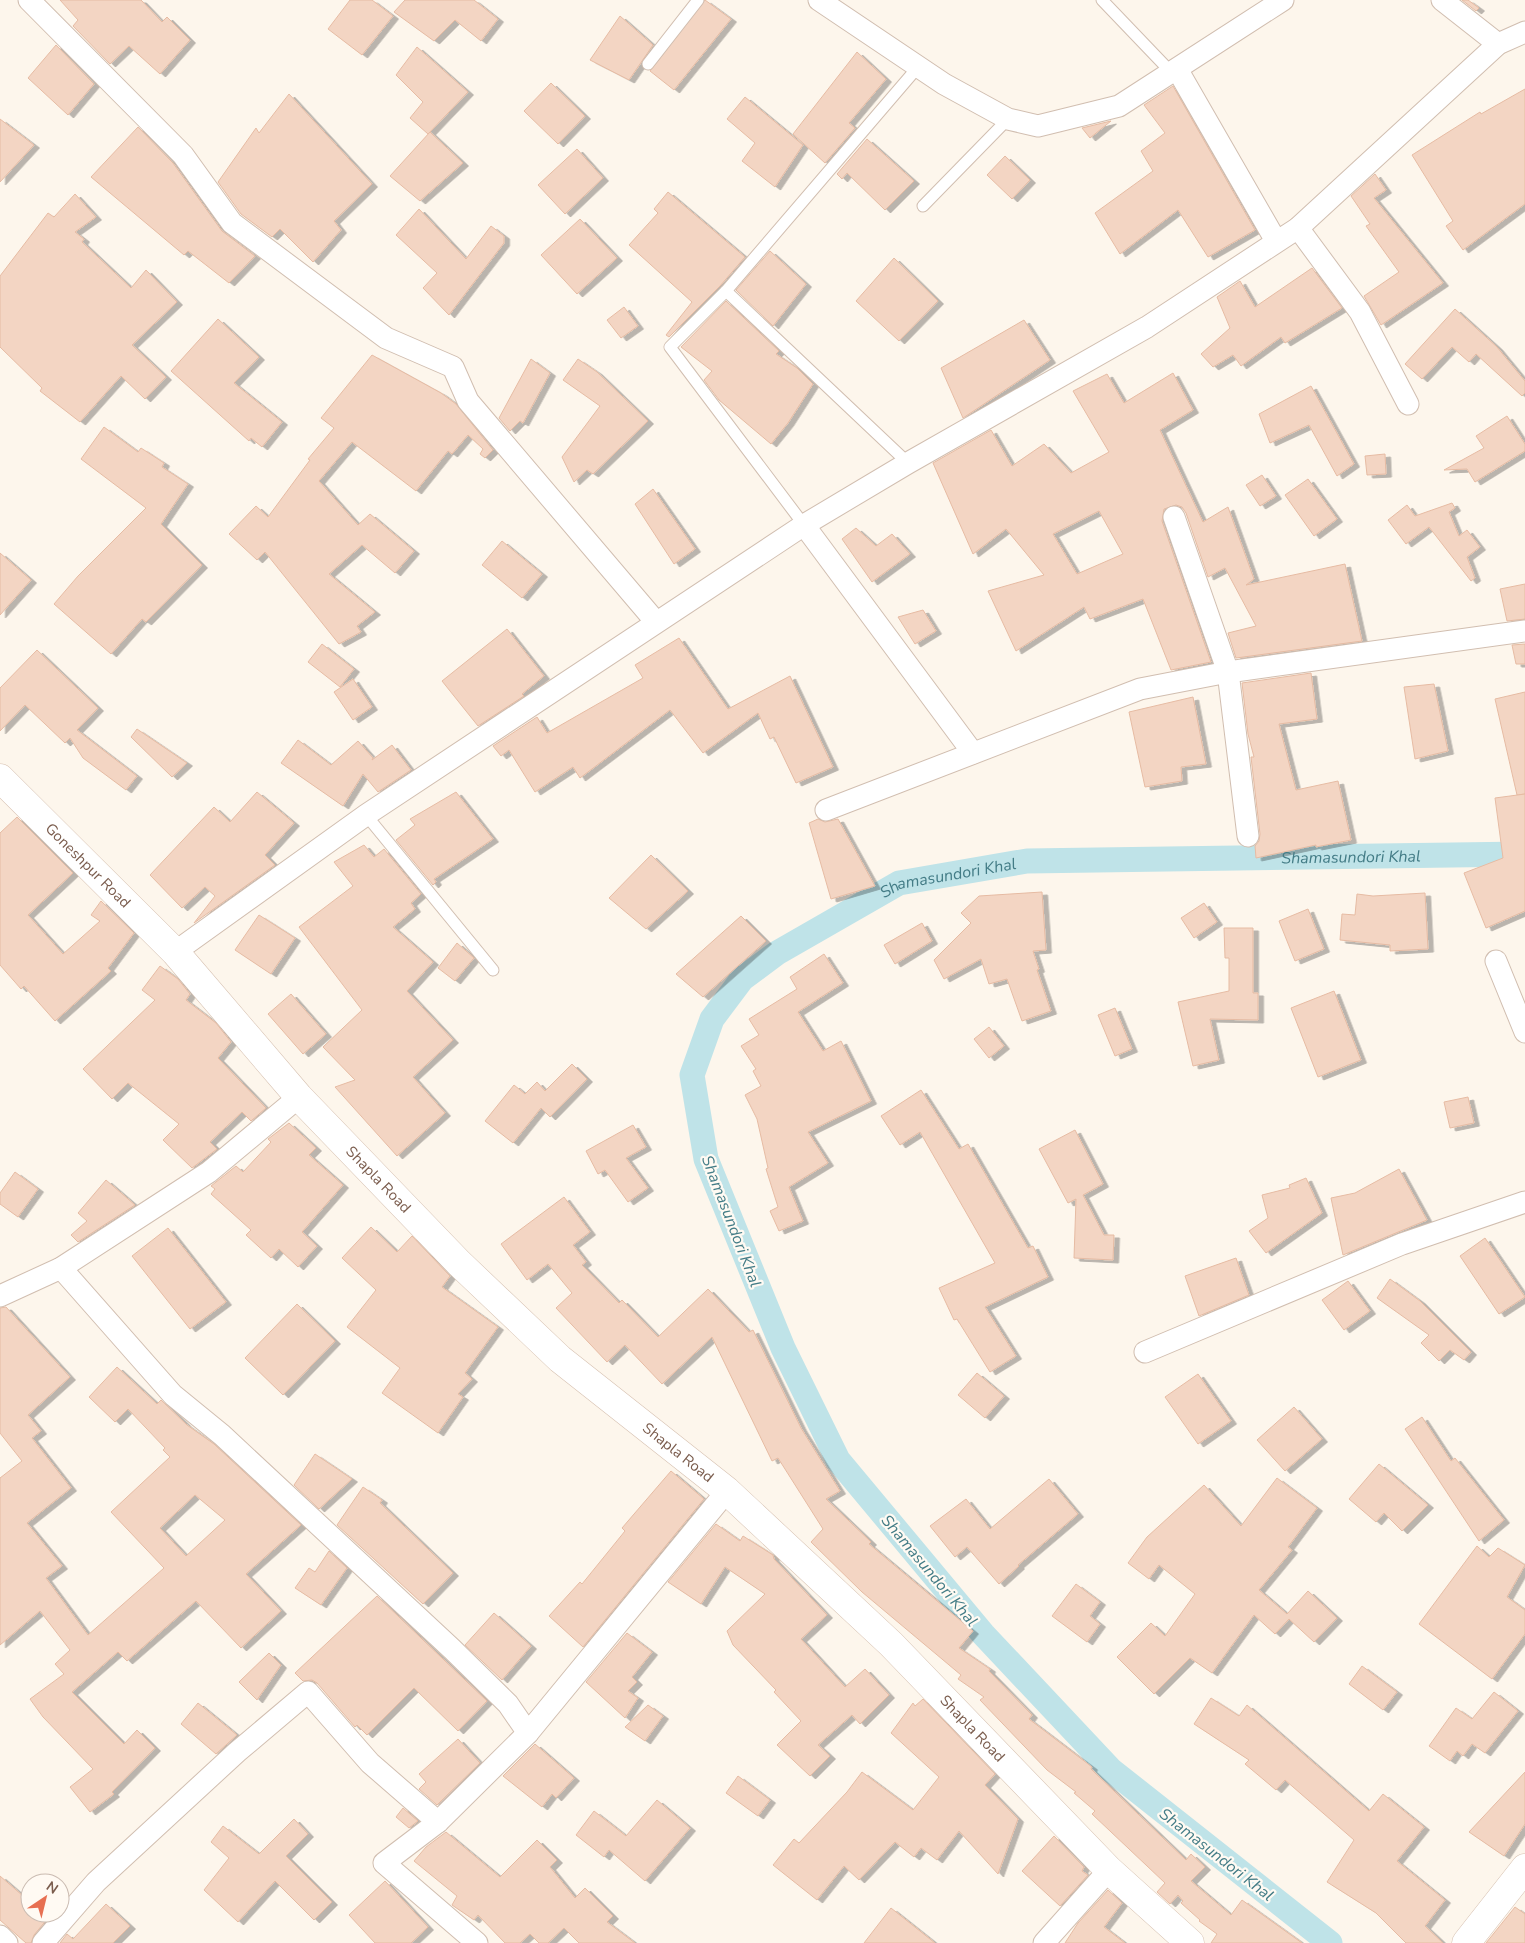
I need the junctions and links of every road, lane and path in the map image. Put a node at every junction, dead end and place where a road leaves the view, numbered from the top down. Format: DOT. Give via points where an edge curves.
graph roads {
  1 [pos="29,0"];
  2 [pos="698,0"];
  3 [pos="819,0"];
  4 [pos="1102,0"];
  5 [pos="1284,0"];
  6 [pos="1442,0"];
  7 [pos="1460,0"];
  8 [pos="1525,32"];
  9 [pos="1498,44"];
  10 [pos="648,64"];
  11 [pos="918,67"];
  12 [pos="1174,70"];
  13 [pos="1008,119"];
  14 [pos="923,206"];
  15 [pos="1298,228"];
  16 [pos="1276,241"];
  17 [pos="726,291"];
  18 [pos="1408,404"];
  19 [pos="908,463"];
  20 [pos="1174,517"];
  21 [pos="804,525"];
  22 [pos="656,622"];
  23 [pos="1525,631"];
  24 [pos="1228,672"];
  25 [pos="973,753"];
  26 [pos="0,778"];
  27 [pos="826,810"];
  28 [pos="366,816"];
  29 [pos="1248,836"];
  30 [pos="176,952"];
  31 [pos="1496,961"];
  32 [pos="493,970"];
  33 [pos="1525,1032"];
  34 [pos="299,1097"];
  35 [pos="1525,1202"];
  36 [pos="61,1268"];
  37 [pos="0,1296"];
  38 [pos="1146,1352"];
  39 [pos="727,1491"];
  40 [pos="528,1733"];
  41 [pos="438,1822"];
  42 [pos="1525,1868"];
  43 [pos="1110,1870"];
  44 [pos="0,1936"];
  45 [pos="7,1943"];
  46 [pos="43,1943"];
  47 [pos="477,1943"];
  48 [pos="1044,1943"];
  49 [pos="1190,1943"];
  50 [pos="1466,1943"];
  1 -- 22 [label="street" via="183,155 232,223 386,338 453,367 468,401"];
  2 -- 10 [label="lane"];
  3 -- 11 [label="street"];
  4 -- 12 [label="lane"];
  5 -- 12 [label="street"];
  6 -- 9 [label="street"];
  7 -- 9 [label="lane"];
  8 -- 9 [label="street"];
  9 -- 15 [label="street"];
  11 -- 13 [label="street"];
  11 -- 17 [label="lane"];
  12 -- 13 [label="street" via="1119,106 1038,126"];
  12 -- 16 [label="street"];
  13 -- 14 [label="lane"];
  15 -- 16 [label="street"];
  15 -- 18 [label="street" via="1360,312"];
  16 -- 19 [label="street" via="1196,298"];
  17 -- 19 [label="lane"];
  17 -- 21 [label="lane" via="670,347"];
  19 -- 21 [label="street"];
  20 -- 24 [label="street"];
  21 -- 22 [label="street"];
  21 -- 25 [label="street"];
  22 -- 28 [label="street"];
  23 -- 24 [label="street"];
  24 -- 25 [label="street" via="1140,689"];
  24 -- 29 [label="street"];
  25 -- 27 [label="street"];
  26 -- 30 [label="street, Goneshpur Road"];
  28 -- 30 [label="street"];
  28 -- 32 [label="lane"];
  30 -- 34 [label="street, Shapla Road"];
  31 -- 33 [label="street"];
  34 -- 36 [label="street" via="209,1172"];
  34 -- 39 [label="street, Shapla Road" via="459,1263 560,1359"];
  35 -- 38 [label="street" via="1402,1244"];
  36 -- 37 [label="street"];
  36 -- 40 [label="street" via="173,1394 222,1434 452,1649 508,1704"];
  39 -- 40 [label="street"];
  39 -- 43 [label="street, Shapla Road" via="891,1644"];
  40 -- 41 [label="street"];
  41 -- 46 [label="street" via="370,1764 308,1692 237,1752 96,1882"];
  41 -- 47 [label="street" via="384,1863"];
  42 -- 50 [label="street"];
  43 -- 48 [label="street"];
  43 -- 49 [label="street, Shapla Road"];
  44 -- 45 [label="street"];
}
